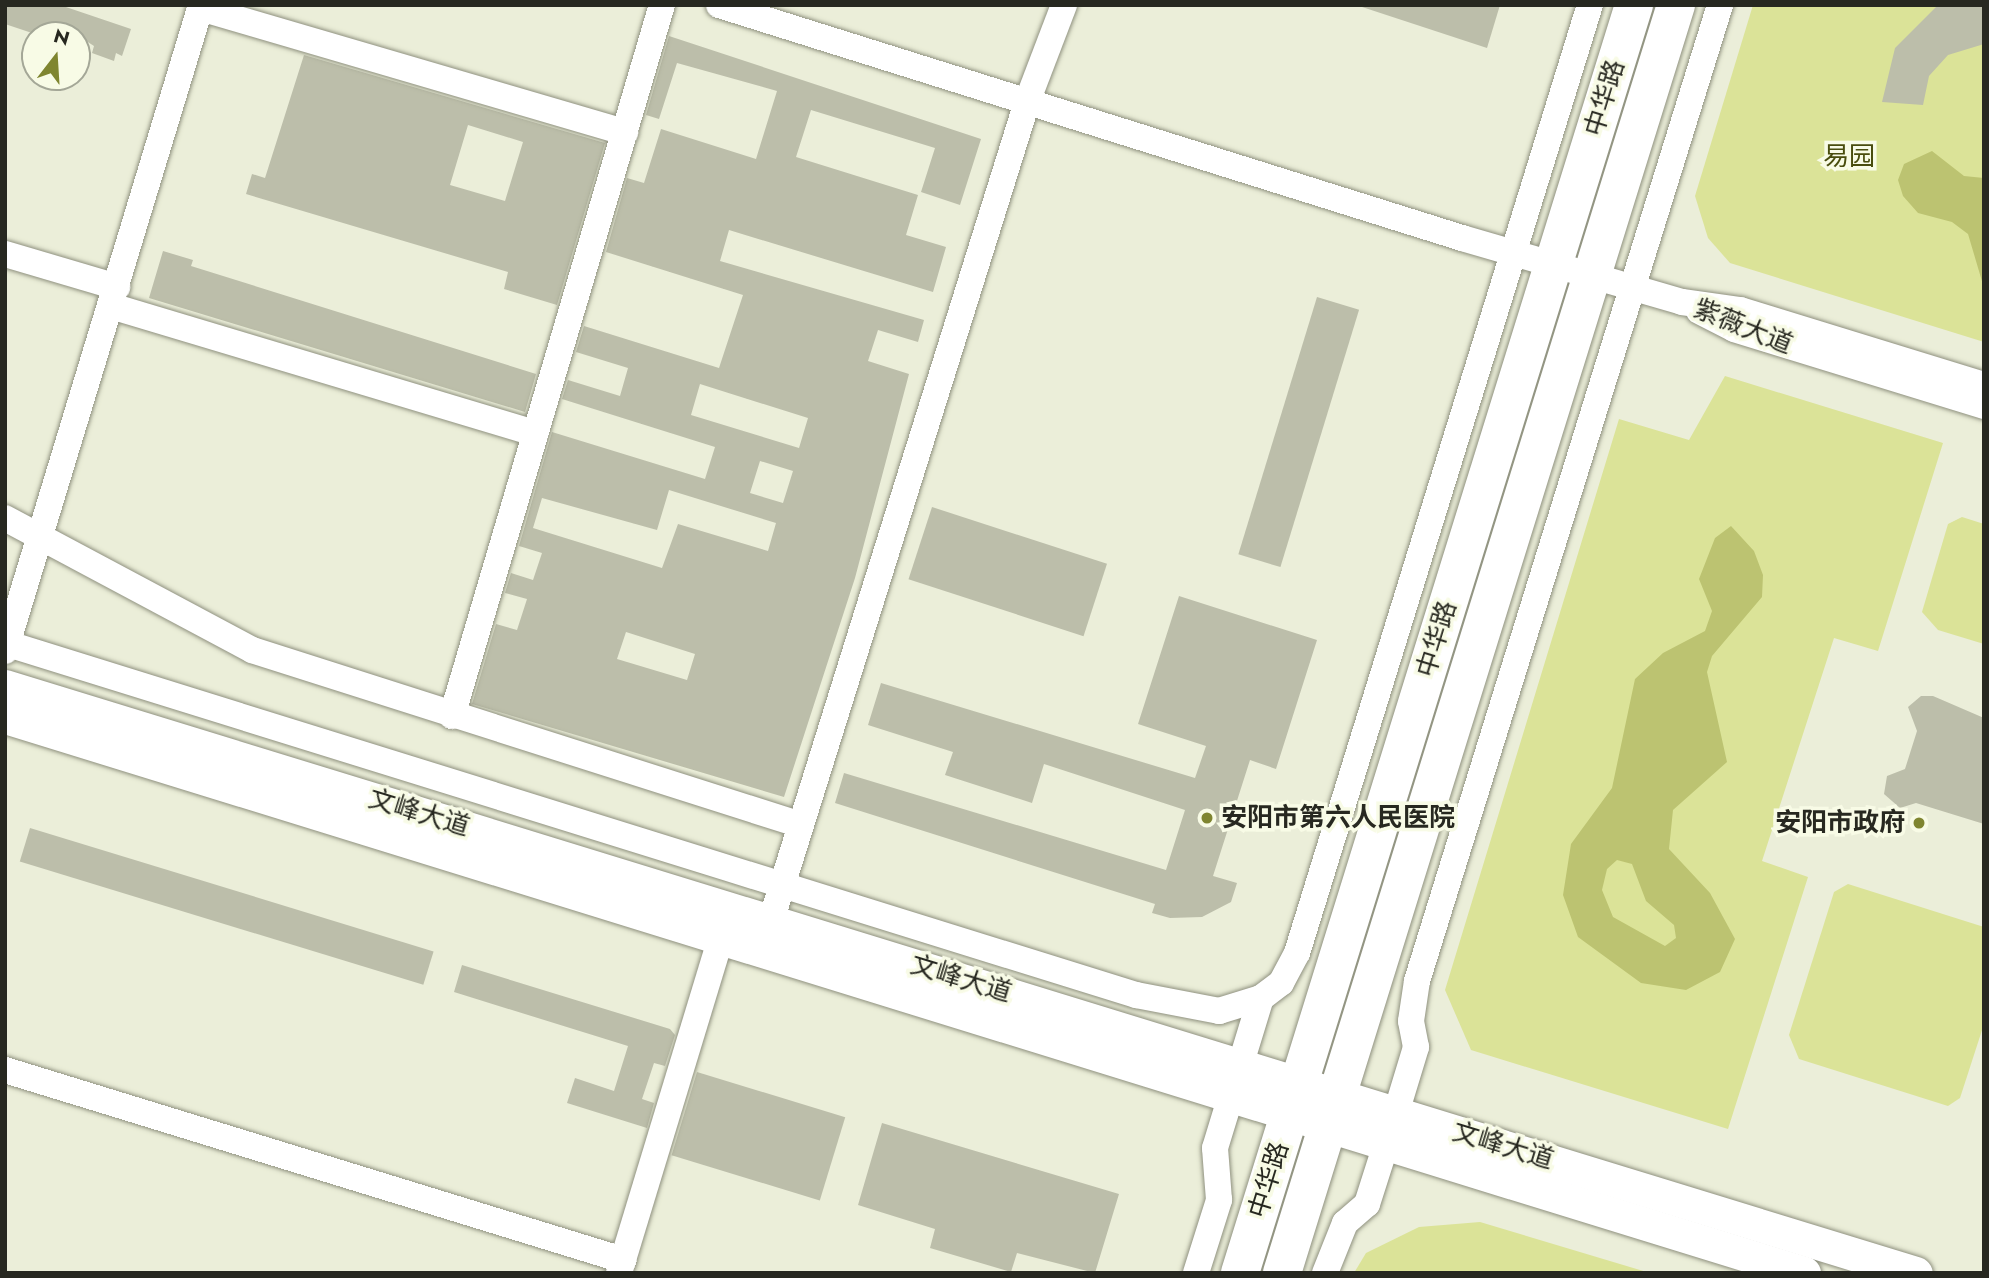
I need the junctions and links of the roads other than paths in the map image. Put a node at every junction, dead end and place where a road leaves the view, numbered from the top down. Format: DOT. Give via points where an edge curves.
graph roads {
  1 [pos="662,5"];
  2 [pos="719,5"];
  3 [pos="1064,5"];
  4 [pos="1590,5"];
  5 [pos="1634,5"];
  6 [pos="1676,5"];
  7 [pos="1720,5"];
  8 [pos="200,7"];
  9 [pos="1027,102"];
  10 [pos="625,132"];
  11 [pos="1514,253"];
  12 [pos="5,254"];
  13 [pos="1553,265"];
  14 [pos="1591,276"];
  15 [pos="1632,288"];
  16 [pos="114,297"];
  17 [pos="1682,302"];
  18 [pos="1984,385"];
  19 [pos="1984,406"];
  20 [pos="535,433"];
  21 [pos="5,519"];
  22 [pos="42,539"];
  23 [pos="6,646"];
  24 [pos="5,686"];
  25 [pos="452,716"];
  26 [pos="5,717"];
  27 [pos="801,825"];
  28 [pos="782,886"];
  29 [pos="771,920"];
  30 [pos="721,938"];
  31 [pos="1261,998"];
  32 [pos="5,1070"];
  33 [pos="1236,1080"];
  34 [pos="1294,1099"];
  35 [pos="1332,1110"];
  36 [pos="1391,1128"];
  37 [pos="621,1267"];
  38 [pos="1196,1273"];
  39 [pos="1240,1273"];
  40 [pos="1282,1273"];
  41 [pos="1325,1273"];
  42 [pos="1804,1273"];
  43 [pos="1916,1273"];
  1 -- 10 [label="street"];
  2 -- 9 [label="street"];
  3 -- 9 [label="street"];
  4 -- 11 [label="street"];
  5 -- 13 [label="highway, 中华路"];
  6 -- 14 [label="highway, 中华路"];
  7 -- 15 [label="street"];
  8 -- 10 [label="street"];
  8 -- 16 [label="street"];
  9 -- 11 [label="street"];
  9 -- 27 [label="street"];
  10 -- 20 [label="street"];
  11 -- 13 [label="street"];
  11 -- 31 [label="street" via="1297,953 1281,983"];
  12 -- 16 [label="street"];
  13 -- 14 [label="street"];
  13 -- 34 [label="highway, 中华路"];
  14 -- 15 [label="street"];
  14 -- 35 [label="highway, 中华路"];
  15 -- 17 [label="street"];
  15 -- 36 [label="street" via="1417,981 1411,1021 1416,1047"];
  16 -- 20 [label="street"];
  16 -- 22 [label="street"];
  17 -- 18 [label="street, 紫薇大道" via="1740,310"];
  17 -- 19 [label="street, 紫薇大道" via="1734,329"];
  20 -- 25 [label="street"];
  21 -- 22 [label="street"];
  22 -- 23 [label="street"];
  22 -- 25 [label="street" via="252,649"];
  23 -- 28 [label="street"];
  24 -- 29 [label="main road, 文峰大道"];
  25 -- 27 [label="street"];
  26 -- 30 [label="main road, 文峰大道"];
  27 -- 28 [label="street"];
  28 -- 29 [label="street"];
  28 -- 31 [label="street" via="1185,1008 1219,1011"];
  29 -- 33 [label="main road, 文峰大道"];
  30 -- 33 [label="main road, 文峰大道"];
  30 -- 37 [label="street"];
  31 -- 33 [label="street"];
  32 -- 37 [label="street"];
  33 -- 34 [label="main road, 文峰大道"];
  33 -- 38 [label="street" via="1215,1148 1219,1200"];
  34 -- 35 [label="main road, 文峰大道"];
  34 -- 39 [label="highway, 中华路"];
  35 -- 36 [label="main road, 文峰大道"];
  35 -- 40 [label="highway, 中华路"];
  36 -- 41 [label="street" via="1367,1204 1345,1223"];
  36 -- 42 [label="main road, 文峰大道"];
  36 -- 43 [label="main road, 文峰大道"];
}
